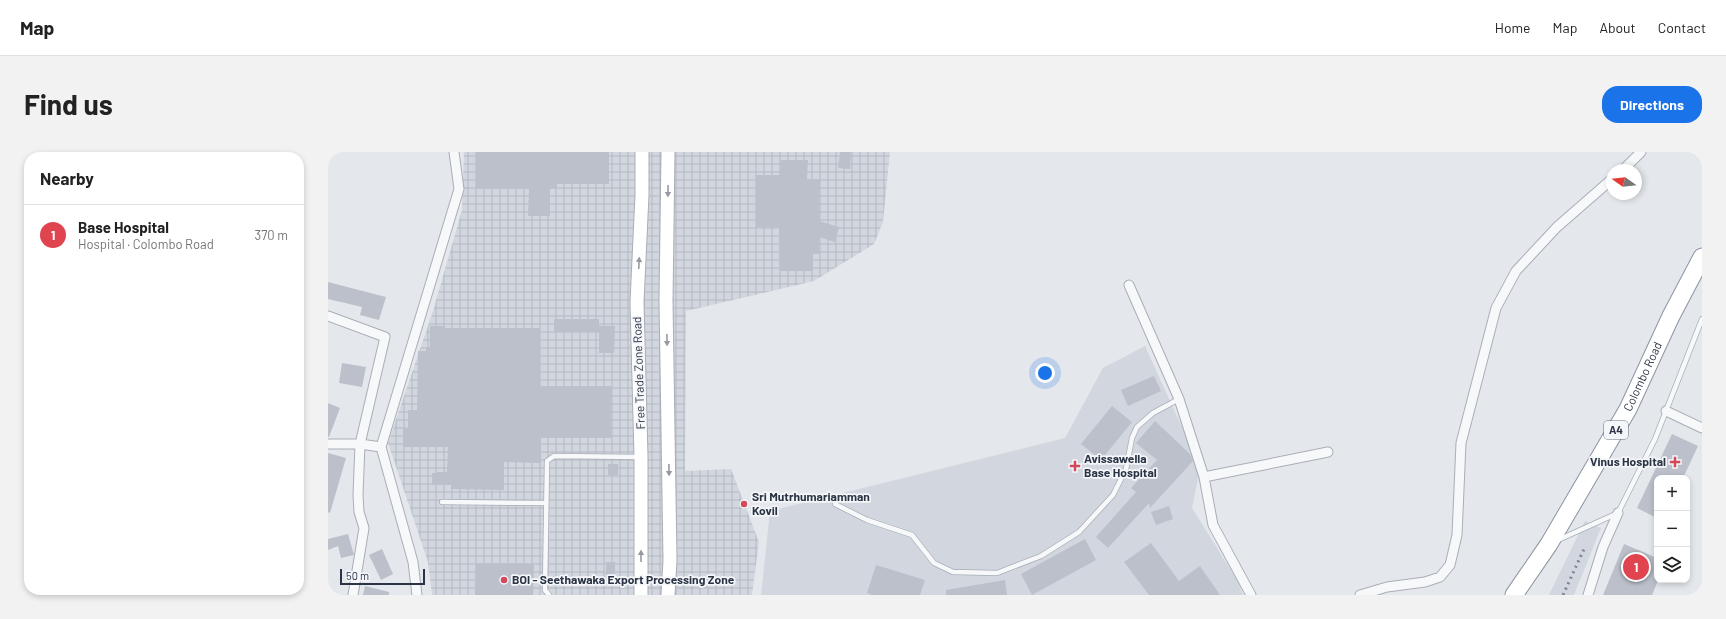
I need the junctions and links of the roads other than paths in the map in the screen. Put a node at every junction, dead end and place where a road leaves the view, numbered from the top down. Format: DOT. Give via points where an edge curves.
graph roads {
  1 [pos="454,152"];
  2 [pos="642,152"];
  3 [pos="668,152"];
  4 [pos="1641,152"];
  5 [pos="1629,164"];
  6 [pos="1606,184"];
  7 [pos="1702,257"];
  8 [pos="1129,285"];
  9 [pos="328,316"];
  10 [pos="1702,319"];
  11 [pos="1178,399"];
  12 [pos="1666,411"];
  13 [pos="1702,428"];
  14 [pos="328,444"];
  15 [pos="360,444"];
  16 [pos="381,447"];
  17 [pos="1328,452"];
  18 [pos="641,457"];
  19 [pos="1204,477"];
  20 [pos="442,502"];
  21 [pos="546,503"];
  22 [pos="835,504"];
  23 [pos="1618,513"];
  24 [pos="1549,544"];
  25 [pos="353,595"];
  26 [pos="417,595"];
  27 [pos="549,595"];
  28 [pos="641,595"];
  29 [pos="668,595"];
  30 [pos="1251,595"];
  31 [pos="1360,595"];
  32 [pos="1514,595"];
  33 [pos="1588,595"];
  1 -- 16 [label="street" via="459,189"];
  18 -- 2 [label="street, Free Trade Zone Road, one-way" via="637,302"];
  3 -- 29 [label="street, one-way"];
  4 -- 5 [label="street"];
  6 -- 31 [label="street" via="1557,227 1516,271 1496,308 1461,443 1457,536 1450,565 1440,577"];
  7 -- 24 [label="highway, Colombo Road / A4" via="1628,409"];
  8 -- 11 [label="street"];
  9 -- 15 [label="street" via="385,337"];
  10 -- 12 [label="lane"];
  11 -- 19 [label="street"];
  11 -- 22 [label="lane" via="1153,413 1137,427 1126,468 1113,495 1079,532 1041,556 998,573 953,572 934,563 912,535 867,520"];
  12 -- 13 [label="street"];
  12 -- 23 [label="lane"];
  14 -- 15 [label="street"];
  15 -- 16 [label="street"];
  15 -- 25 [label="street" via="358,495 359,512 364,528"];
  16 -- 26 [label="street" via="413,562"];
  17 -- 19 [label="street"];
  18 -- 21 [label="lane" via="554,456 547,461"];
  28 -- 18 [label="street, Free Trade Zone Road, one-way"];
  19 -- 30 [label="street" via="1213,525"];
  20 -- 21 [label="lane"];
  21 -- 27 [label="lane" via="545,590"];
  23 -- 24 [label="lane"];
  23 -- 33 [label="street" via="1603,547"];
  24 -- 32 [label="highway, Colombo Road / A4"];
}
